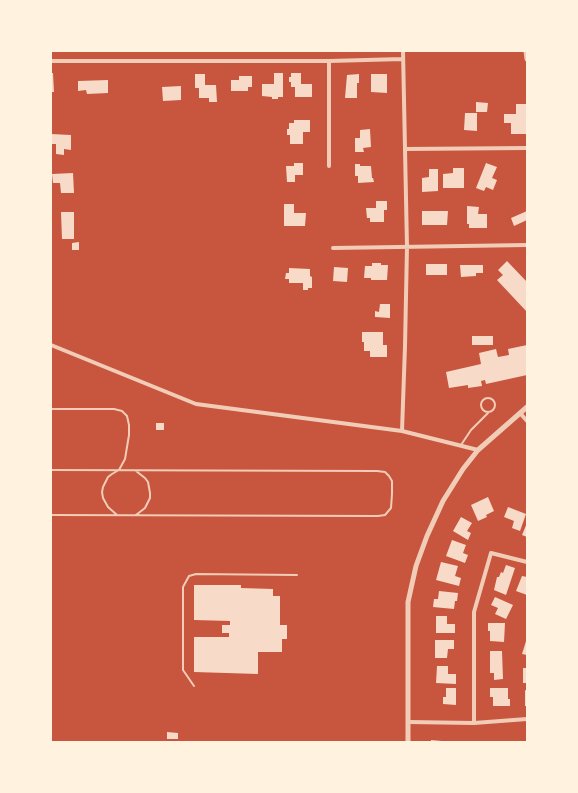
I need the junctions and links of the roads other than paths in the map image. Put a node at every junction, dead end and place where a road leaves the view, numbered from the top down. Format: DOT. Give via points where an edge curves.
graph roads {
  1 [pos="403,51"];
  2 [pos="526,51"];
  3 [pos="527,59"];
  4 [pos="403,60"];
  5 [pos="51,61"];
  6 [pos="329,61"];
  7 [pos="527,148"];
  8 [pos="405,149"];
  9 [pos="329,166"];
  10 [pos="527,245"];
  11 [pos="407,247"];
  12 [pos="333,248"];
  13 [pos="51,345"];
  14 [pos="527,407"];
  15 [pos="51,409"];
  16 [pos="488,413"];
  17 [pos="520,413"];
  18 [pos="527,421"];
  19 [pos="402,431"];
  20 [pos="460,446"];
  21 [pos="478,450"];
  22 [pos="51,470"];
  23 [pos="119,470"];
  24 [pos="134,470"];
  25 [pos="51,515"];
  26 [pos="118,515"];
  27 [pos="134,515"];
  28 [pos="527,562"];
  29 [pos="296,575"];
  30 [pos="194,686"];
  31 [pos="527,719"];
  32 [pos="408,722"];
  33 [pos="474,723"];
  34 [pos="408,742"];
  1 -- 4 [label="street"];
  2 -- 3 [label="street"];
  4 -- 6 [label="street"];
  4 -- 8 [label="street"];
  5 -- 6 [label="street"];
  6 -- 9 [label="street"];
  7 -- 8 [label="street"];
  8 -- 11 [label="street"];
  10 -- 11 [label="street"];
  11 -- 12 [label="street"];
  11 -- 19 [label="street"];
  13 -- 19 [label="street" via="196,404"];
  14 -- 17 [label="street"];
  15 -- 23 [label="lane" via="122,411 127,416 129,435 126,460"];
  16 -- 16 [label="lane" via="494,409 495,404 488,398 480,405 482,410"];
  16 -- 20 [label="lane"];
  17 -- 18 [label="street"];
  17 -- 21 [label="street"];
  19 -- 20 [label="street"];
  20 -- 21 [label="street"];
  21 -- 32 [label="street" via="443,501 416,566 408,602"];
  22 -- 23 [label="lane"];
  23 -- 24 [label="lane"];
  23 -- 26 [label="lane" via="108,478 102,492 108,507"];
  24 -- 27 [label="lane" via="145,478 150,493 145,508"];
  24 -- 27 [label="lane" via="377,471 385,472 389,476 392,481 392,494 391,508 385,515 378,516"];
  25 -- 26 [label="lane"];
  26 -- 27 [label="lane"];
  28 -- 33 [label="street" via="491,552 474,612"];
  29 -- 30 [label="lane" via="189,576 183,587 183,670"];
  31 -- 33 [label="street"];
  32 -- 33 [label="street"];
  32 -- 34 [label="street"];
}
